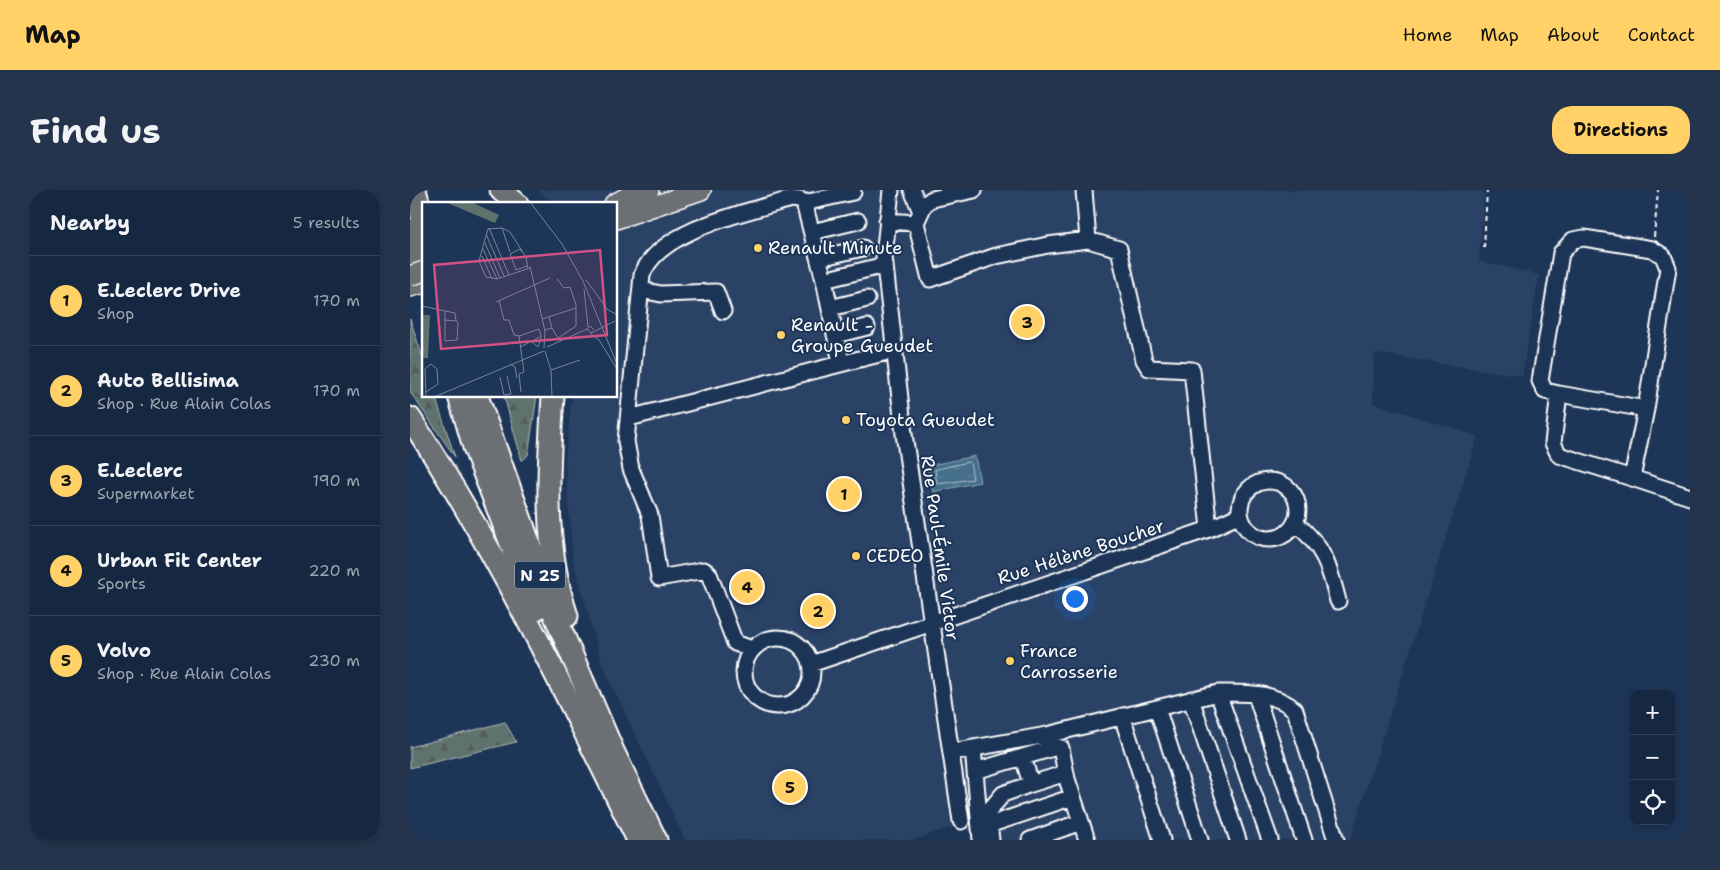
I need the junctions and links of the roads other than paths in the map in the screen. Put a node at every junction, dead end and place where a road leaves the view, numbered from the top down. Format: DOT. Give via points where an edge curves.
graph roads {
  1 [pos="414,190"];
  2 [pos="501,190"];
  3 [pos="649,190"];
  4 [pos="701,190"];
  5 [pos="891,190"];
  6 [pos="912,190"];
  7 [pos="974,190"];
  8 [pos="1084,190"];
  9 [pos="853,192"];
  10 [pos="515,202"];
  11 [pos="618,202"];
  12 [pos="804,203"];
  13 [pos="422,217"];
  14 [pos="919,217"];
  15 [pos="618,218"];
  16 [pos="858,221"];
  17 [pos="887,221"];
  18 [pos="410,230"];
  19 [pos="812,232"];
  20 [pos="1088,240"];
  21 [pos="863,248"];
  22 [pos="818,258"];
  23 [pos="885,265"];
  24 [pos="422,272"];
  25 [pos="422,274"];
  26 [pos="410,276"];
  27 [pos="824,280"];
  28 [pos="422,282"];
  29 [pos="410,287"];
  30 [pos="641,290"];
  31 [pos="867,299"];
  32 [pos="830,308"];
  33 [pos="723,311"];
  34 [pos="867,327"];
  35 [pos="835,335"];
  36 [pos="895,350"];
  37 [pos="841,363"];
  38 [pos="1559,394"];
  39 [pos="460,398"];
  40 [pos="478,398"];
  41 [pos="553,398"];
  42 [pos="1646,409"];
  43 [pos="410,418"];
  44 [pos="628,418"];
  45 [pos="1632,478"];
  46 [pos="1690,497"];
  47 [pos="1240,515"];
  48 [pos="1295,523"];
  49 [pos="1210,528"];
  50 [pos="1338,601"];
  51 [pos="932,621"];
  52 [pos="752,650"];
  53 [pos="811,664"];
  54 [pos="1218,693"];
  55 [pos="1256,695"];
  56 [pos="1191,699"];
  57 [pos="1157,708"];
  58 [pos="1122,716"];
  59 [pos="592,743"];
  60 [pos="973,748"];
  61 [pos="613,751"];
  62 [pos="951,752"];
  63 [pos="1023,757"];
  64 [pos="975,772"];
  65 [pos="1066,773"];
  66 [pos="1031,784"];
  67 [pos="1073,797"];
  68 [pos="961,821"];
  69 [pos="1081,822"];
  70 [pos="990,832"];
  71 [pos="638,840"];
  72 [pos="656,840"];
  73 [pos="981,840"];
  74 [pos="1030,840"];
  75 [pos="1087,840"];
  76 [pos="1162,840"];
  77 [pos="1200,840"];
  78 [pos="1238,840"];
  79 [pos="1270,840"];
  80 [pos="1304,840"];
  81 [pos="1336,840"];
  1 -- 13 [label="highway"];
  2 -- 10 [label="highway"];
  3 -- 11 [label="main road"];
  4 -- 15 [label="main road"];
  5 -- 17 [label="street, Rue Paul-Émile Victor"];
  6 -- 14 [label="street"];
  7 -- 14 [label="street" via="932,199"];
  8 -- 20 [label="street"];
  9 -- 12 [label="street"];
  12 -- 19 [label="street"];
  12 -- 30 [label="street" via="791,199 695,228 646,263"];
  14 -- 17 [label="street"];
  14 -- 20 [label="street" via="930,279 996,256"];
  16 -- 19 [label="street"];
  17 -- 23 [label="street, Rue Paul-Émile Victor"];
  18 -- 25 [label="highway"];
  19 -- 22 [label="street"];
  20 -- 49 [label="street" via="1119,249 1144,360 1149,368 1192,370"];
  21 -- 22 [label="street"];
  22 -- 27 [label="street"];
  23 -- 27 [label="street"];
  23 -- 36 [label="street, Rue Paul-Émile Victor"];
  24 -- 26 [label="main road, bridge"];
  27 -- 32 [label="street"];
  28 -- 29 [label="main road"];
  30 -- 33 [label="street" via="661,294 716,292"];
  30 -- 44 [label="street"];
  31 -- 32 [label="street"];
  32 -- 35 [label="street"];
  34 -- 35 [label="street"];
  35 -- 37 [label="street"];
  36 -- 37 [label="street"];
  36 -- 51 [label="street, Rue Paul-Émile Victor"];
  37 -- 44 [label="street"];
  38 -- 42 [label="street"];
  38 -- 42 [label="street" via="1545,391 1540,380 1561,253 1573,240 1584,238 1652,250 1663,256 1668,268"];
  38 -- 45 [label="street" via="1553,442 1559,455"];
  39 -- 59 [label="highway, N 25" via="474,447 541,624"];
  40 -- 61 [label="highway, N 25" via="555,616"];
  41 -- 61 [label="highway" via="547,480 551,542 564,606"];
  42 -- 45 [label="street"];
  43 -- 59 [label="highway" via="518,600"];
  44 -- 52 [label="street" via="626,441 631,469 650,515 659,578 704,570 709,574 735,643"];
  45 -- 46 [label="street"];
  47 -- 48 [label="street" via="1249,531 1265,538 1282,535"];
  47 -- 48 [label="street" via="1243,496 1258,483 1268,481 1286,487 1293,494 1297,503"];
  47 -- 49 [label="street, Rue Hélène Boucher"];
  48 -- 50 [label="street" via="1310,535 1330,566"];
  49 -- 51 [label="street, Rue Hélène Boucher"];
  51 -- 53 [label="street, Rue Hélène Boucher"];
  51 -- 62 [label="street, Rue Paul-Émile Victor"];
  52 -- 53 [label="street" via="770,639 786,639 800,646"];
  52 -- 53 [label="street" via="744,669 744,680 755,698 770,705 786,706 804,694 811,680"];
  54 -- 55 [label="street"];
  54 -- 56 [label="street"];
  54 -- 79 [label="street"];
  55 -- 80 [label="street"];
  55 -- 81 [label="street" via="1288,703 1295,710"];
  56 -- 57 [label="street"];
  56 -- 78 [label="street"];
  57 -- 58 [label="street"];
  57 -- 77 [label="street"];
  58 -- 60 [label="street" via="1047,735"];
  58 -- 76 [label="street"];
  59 -- 71 [label="highway, N 25"];
  60 -- 62 [label="street"];
  60 -- 64 [label="street"];
  61 -- 72 [label="highway, N 25"];
  62 -- 68 [label="street, Rue Paul-Émile Victor"];
  63 -- 64 [label="street"];
  63 -- 65 [label="street" via="1061,748"];
  63 -- 66 [label="street"];
  64 -- 73 [label="street"];
  65 -- 66 [label="street"];
  65 -- 67 [label="street"];
  66 -- 70 [label="street" via="1003,794 988,812"];
  67 -- 69 [label="street"];
  67 -- 70 [label="street"];
  69 -- 74 [label="street"];
  69 -- 75 [label="street"];
}
